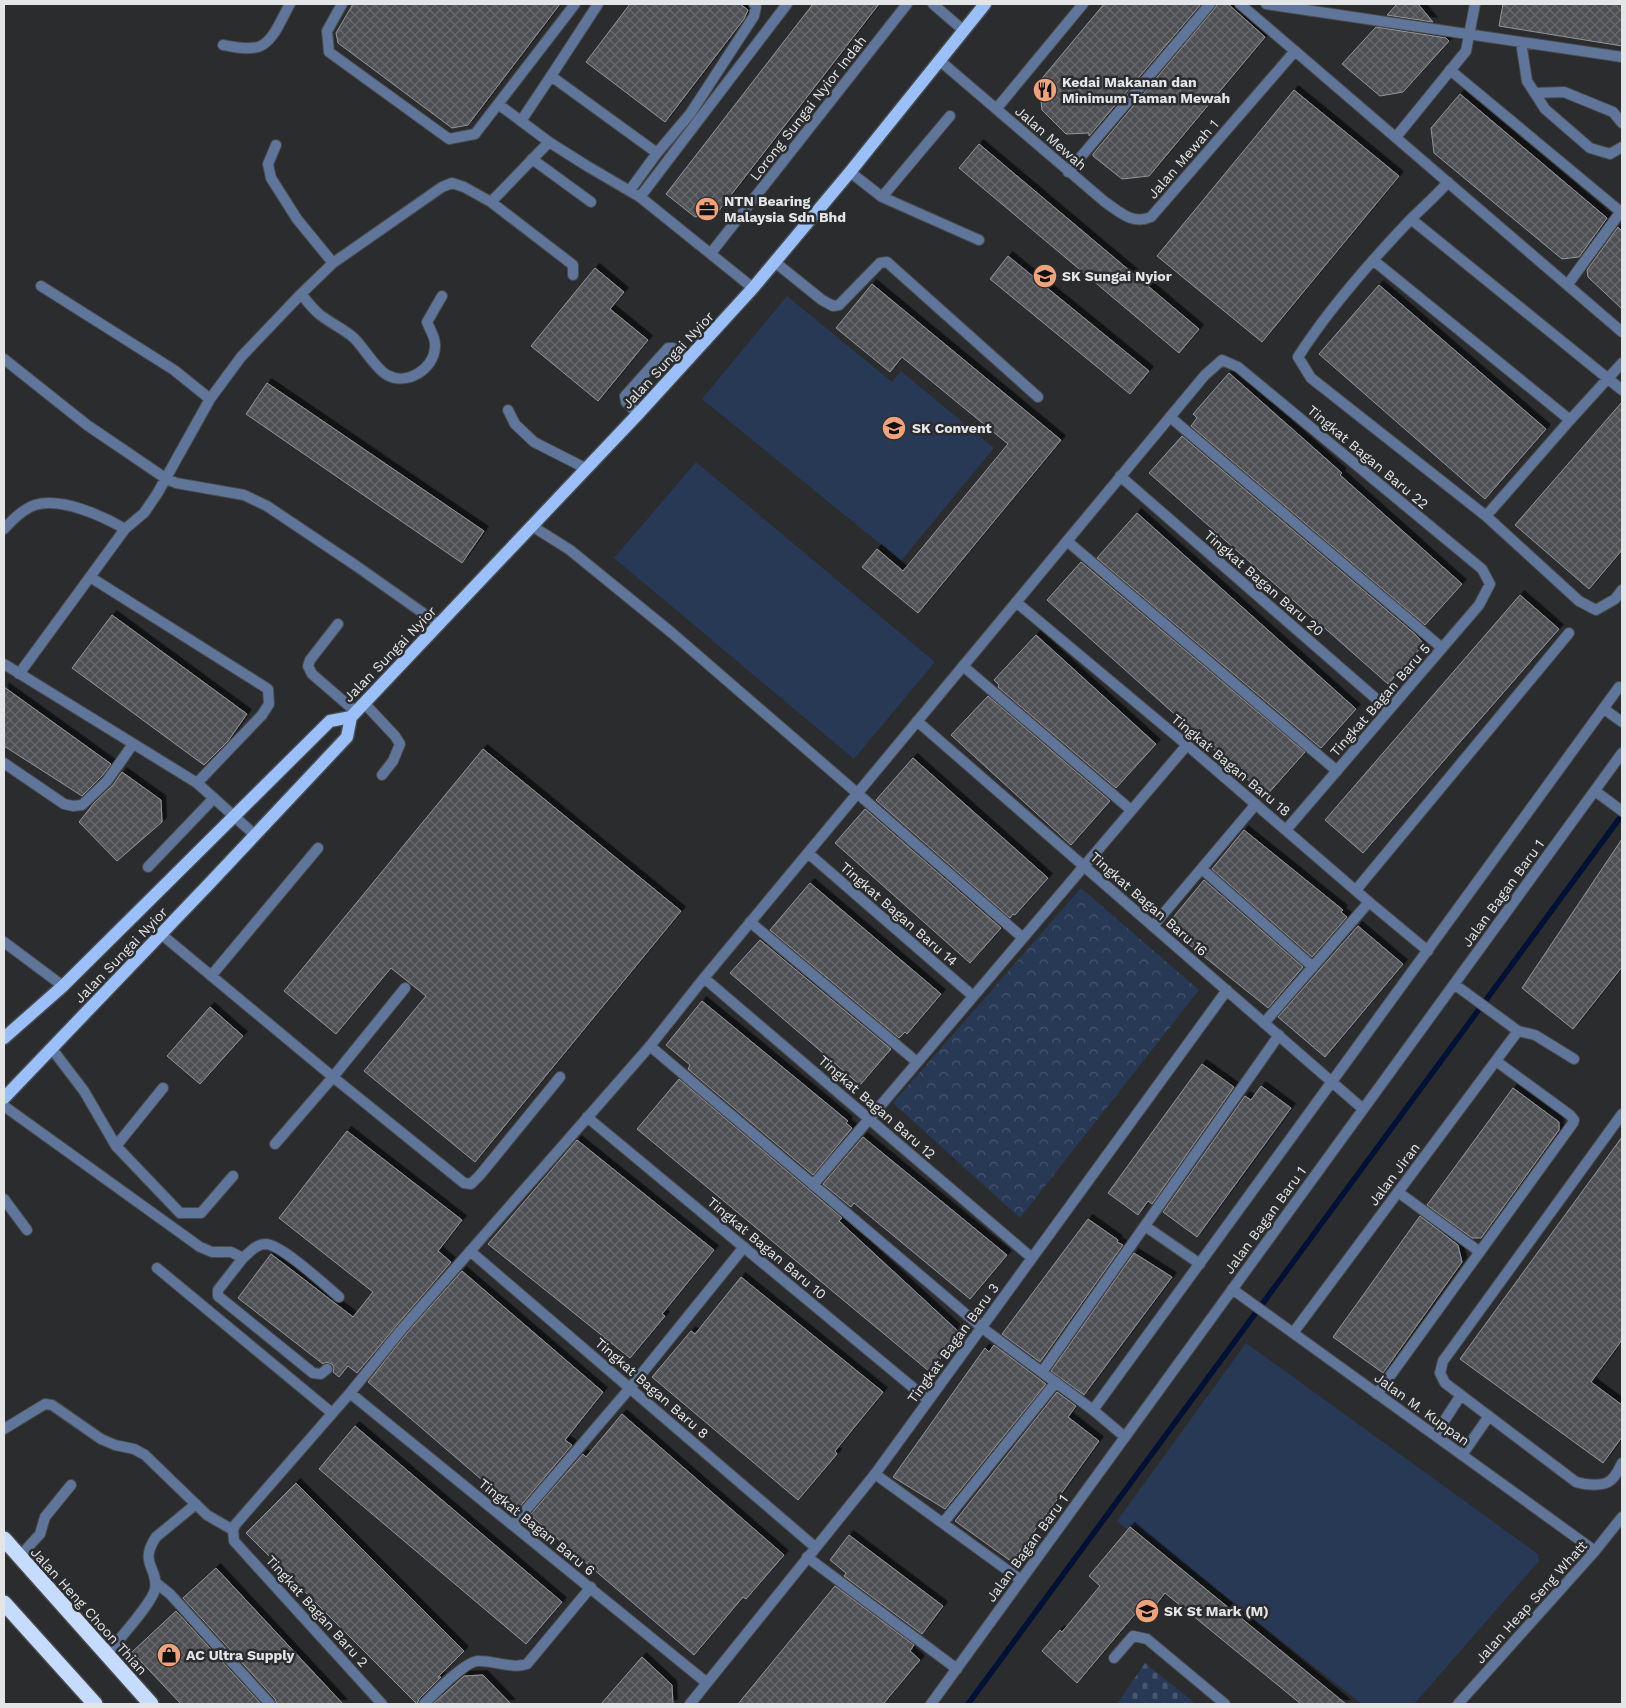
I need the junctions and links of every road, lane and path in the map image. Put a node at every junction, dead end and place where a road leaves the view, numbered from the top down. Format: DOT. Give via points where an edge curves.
graph roads {
  1 [pos="290,4"];
  2 [pos="342,4"];
  3 [pos="575,4"];
  4 [pos="598,4"];
  5 [pos="754,4"];
  6 [pos="787,4"];
  7 [pos="907,4"];
  8 [pos="933,4"];
  9 [pos="985,4"];
  10 [pos="1083,4"];
  11 [pos="1210,4"];
  12 [pos="1240,4"];
  13 [pos="1266,4"];
  14 [pos="1475,4"];
  15 [pos="963,30"];
  16 [pos="1470,34"];
  17 [pos="1522,42"];
  18 [pos="223,46"];
  19 [pos="1295,51"];
  20 [pos="1622,58"];
  21 [pos="939,60"];
  22 [pos="1450,70"];
  23 [pos="551,76"];
  24 [pos="1535,93"];
  25 [pos="498,104"];
  26 [pos="997,108"];
  27 [pos="950,116"];
  28 [pos="521,121"];
  29 [pos="1622,123"];
  30 [pos="1396,137"];
  31 [pos="549,142"];
  32 [pos="276,145"];
  33 [pos="1622,147"];
  34 [pos="658,153"];
  35 [pos="532,159"];
  36 [pos="850,172"];
  37 [pos="1068,172"];
  38 [pos="1448,182"];
  39 [pos="630,190"];
  40 [pos="640,197"];
  41 [pos="882,197"];
  42 [pos="491,202"];
  43 [pos="591,202"];
  44 [pos="1621,211"];
  45 [pos="1151,217"];
  46 [pos="1411,219"];
  47 [pos="979,240"];
  48 [pos="711,253"];
  49 [pos="1373,260"];
  50 [pos="333,263"];
  51 [pos="776,263"];
  52 [pos="573,275"];
  53 [pos="1568,284"];
  54 [pos="41,286"];
  55 [pos="753,288"];
  56 [pos="301,294"];
  57 [pos="442,296"];
  58 [pos="1622,332"];
  59 [pos="4,359"];
  60 [pos="690,359"];
  61 [pos="1622,363"];
  62 [pos="1608,378"];
  63 [pos="1622,390"];
  64 [pos="1038,397"];
  65 [pos="210,400"];
  66 [pos="508,410"];
  67 [pos="638,414"];
  68 [pos="1170,417"];
  69 [pos="1570,420"];
  70 [pos="587,469"];
  71 [pos="1120,476"];
  72 [pos="165,478"];
  73 [pos="1486,516"];
  74 [pos="532,526"];
  75 [pos="4,529"];
  76 [pos="125,529"];
  77 [pos="1066,541"];
  78 [pos="90,577"];
  79 [pos="1490,584"];
  80 [pos="1622,590"];
  81 [pos="1016,602"];
  82 [pos="338,624"];
  83 [pos="440,625"];
  84 [pos="1569,633"];
  85 [pos="1442,648"];
  86 [pos="4,664"];
  87 [pos="962,666"];
  88 [pos="19,674"];
  89 [pos="1620,687"];
  90 [pos="1604,709"];
  91 [pos="1390,710"];
  92 [pos="357,711"];
  93 [pos="917,721"];
  94 [pos="1622,722"];
  95 [pos="133,744"];
  96 [pos="1187,745"];
  97 [pos="1622,753"];
  98 [pos="4,763"];
  99 [pos="1337,772"];
  100 [pos="382,775"];
  101 [pos="197,783"];
  102 [pos="1595,791"];
  103 [pos="858,793"];
  104 [pos="214,798"];
  105 [pos="1256,804"];
  106 [pos="1619,809"];
  107 [pos="1131,810"];
  108 [pos="234,817"];
  109 [pos="1286,830"];
  110 [pos="255,835"];
  111 [pos="318,848"];
  112 [pos="808,853"];
  113 [pos="1084,866"];
  114 [pos="148,867"];
  115 [pos="1202,869"];
  116 [pos="1356,890"];
  117 [pos="1369,902"];
  118 [pos="750,922"];
  119 [pos="1153,926"];
  120 [pos="161,934"];
  121 [pos="1023,938"];
  122 [pos="4,942"];
  123 [pos="1428,951"];
  124 [pos="1313,967"];
  125 [pos="211,976"];
  126 [pos="704,978"];
  127 [pos="1454,984"];
  128 [pos="63,986"];
  129 [pos="405,988"];
  130 [pos="1227,990"];
  131 [pos="973,996"];
  132 [pos="1264,1023"];
  133 [pos="1518,1031"];
  134 [pos="1279,1035"];
  135 [pos="4,1038"];
  136 [pos="650,1046"];
  137 [pos="52,1049"];
  138 [pos="1574,1059"];
  139 [pos="1496,1061"];
  140 [pos="917,1062"];
  141 [pos="333,1077"];
  142 [pos="560,1077"];
  143 [pos="1332,1082"];
  144 [pos="163,1088"];
  145 [pos="4,1098"];
  146 [pos="4,1106"];
  147 [pos="1363,1109"];
  148 [pos="1622,1114"];
  149 [pos="587,1117"];
  150 [pos="869,1119"];
  151 [pos="275,1144"];
  152 [pos="116,1146"];
  153 [pos="233,1176"];
  154 [pos="813,1184"];
  155 [pos="1398,1192"];
  156 [pos="4,1199"];
  157 [pos="1145,1226"];
  158 [pos="28,1230"];
  159 [pos="744,1247"];
  160 [pos="470,1251"];
  161 [pos="1480,1252"];
  162 [pos="244,1258"];
  163 [pos="1032,1258"];
  164 [pos="1200,1264"];
  165 [pos="157,1268"];
  166 [pos="1232,1289"];
  167 [pos="339,1297"];
  168 [pos="981,1327"];
  169 [pos="1293,1333"];
  170 [pos="326,1370"];
  171 [pos="1042,1372"];
  172 [pos="1056,1382"];
  173 [pos="630,1388"];
  174 [pos="350,1393"];
  175 [pos="1377,1394"];
  176 [pos="1462,1395"];
  177 [pos="928,1400"];
  178 [pos="1094,1410"];
  179 [pos="332,1413"];
  180 [pos="1490,1416"];
  181 [pos="4,1429"];
  182 [pos="1435,1435"];
  183 [pos="1125,1437"];
  184 [pos="1462,1455"];
  185 [pos="1622,1463"];
  186 [pos="874,1474"];
  187 [pos="71,1486"];
  188 [pos="196,1504"];
  189 [pos="1622,1517"];
  190 [pos="943,1523"];
  191 [pos="513,1525"];
  192 [pos="232,1533"];
  193 [pos="4,1539"];
  194 [pos="815,1547"];
  195 [pos="1595,1551"];
  196 [pos="19,1557"];
  197 [pos="807,1557"];
  198 [pos="1020,1580"];
  199 [pos="156,1583"];
  200 [pos="591,1587"];
  201 [pos="4,1603"];
  202 [pos="106,1655"];
  203 [pos="1114,1658"];
  204 [pos="957,1669"];
  205 [pos="707,1683"];
  206 [pos="90,1703"];
  207 [pos="151,1704"];
  208 [pos="270,1704"];
  209 [pos="382,1704"];
  210 [pos="424,1704"];
  211 [pos="690,1704"];
  212 [pos="931,1704"];
  213 [pos="1225,1704"];
  214 [pos="1458,1704"];
  1 -- 18 [label="street" via="269,39 259,47"];
  2 -- 25 [label="street" via="327,31 329,52 449,139 475,134"];
  3 -- 25 [label="street"];
  4 -- 23 [label="street"];
  5 -- 34 [label="street" via="754,16 690,114"];
  6 -- 40 [label="street"];
  7 -- 48 [label="street, Lorong Sungai Nyior Indah"];
  8 -- 15 [label="street"];
  9 -- 15 [label="main road, Jalan Sungai Nyior"];
  10 -- 26 [label="street"];
  11 -- 37 [label="street"];
  12 -- 19 [label="street"];
  13 -- 16 [label="street"];
  14 -- 16 [label="street"];
  15 -- 21 [label="main road, Jalan Sungai Nyior"];
  16 -- 17 [label="street"];
  16 -- 22 [label="street" via="1466,51"];
  17 -- 20 [label="street"];
  17 -- 24 [label="street" via="1527,81"];
  19 -- 30 [label="street"];
  19 -- 45 [label="street, Jalan Mewah 1"];
  21 -- 26 [label="street, Jalan Mewah"];
  21 -- 36 [label="main road, Jalan Sungai Nyior"];
  22 -- 30 [label="street"];
  22 -- 44 [label="street"];
  23 -- 28 [label="street"];
  23 -- 34 [label="street"];
  24 -- 29 [label="street" via="1564,92 1613,112"];
  24 -- 33 [label="street" via="1545,109 1590,148 1610,154"];
  25 -- 28 [label="street"];
  26 -- 37 [label="street, Jalan Mewah"];
  27 -- 41 [label="street"];
  28 -- 31 [label="street"];
  30 -- 38 [label="street"];
  31 -- 35 [label="street"];
  31 -- 39 [label="street"];
  32 -- 50 [label="street" via="268,164 271,178 296,219"];
  34 -- 39 [label="street"];
  35 -- 42 [label="street"];
  35 -- 43 [label="street"];
  36 -- 41 [label="street"];
  36 -- 51 [label="main road, Jalan Sungai Nyior"];
  37 -- 45 [label="street, Jalan Mewah" via="1134,220"];
  38 -- 46 [label="street"];
  38 -- 53 [label="street"];
  39 -- 40 [label="street"];
  40 -- 48 [label="street"];
  41 -- 47 [label="street"];
  42 -- 50 [label="street" via="464,186 452,183"];
  42 -- 52 [label="street" via="573,265"];
  44 -- 53 [label="street"];
  46 -- 49 [label="street"];
  46 -- 62 [label="street"];
  48 -- 55 [label="street"];
  49 -- 69 [label="street"];
  49 -- 73 [label="street" via="1298,357 1311,378"];
  50 -- 56 [label="street"];
  51 -- 55 [label="main road, Jalan Sungai Nyior"];
  51 -- 64 [label="street" via="833,306 839,305 880,263 887,262"];
  53 -- 58 [label="street"];
  54 -- 65 [label="street" via="174,370"];
  55 -- 60 [label="main road, Jalan Sungai Nyior"];
  56 -- 57 [label="street" via="318,314 353,337 379,369 389,376 406,379 422,372 431,360 434,336 427,322"];
  56 -- 65 [label="street" via="241,357"];
  59 -- 72 [label="street" via="87,425"];
  60 -- 67 [label="main road, Jalan Sungai Nyior"];
  60 -- 67 [label="street" via="668,348 625,396 626,402"];
  61 -- 62 [label="street"];
  62 -- 63 [label="street"];
  62 -- 69 [label="street"];
  65 -- 72 [label="street"];
  66 -- 70 [label="street" via="515,424 534,442"];
  67 -- 70 [label="main road, Jalan Sungai Nyior"];
  68 -- 71 [label="street"];
  68 -- 79 [label="street, Tingkat Bagan Baru 22" via="1222,360 1238,367 1482,569"];
  68 -- 85 [label="street"];
  69 -- 73 [label="street"];
  70 -- 74 [label="main road, Jalan Sungai Nyior"];
  71 -- 77 [label="street"];
  71 -- 91 [label="street, Tingkat Bagan Baru 20"];
  72 -- 76 [label="street" via="144,513"];
  72 -- 83 [label="street" via="176,483 244,495 268,506"];
  73 -- 80 [label="street" via="1579,601 1596,610"];
  74 -- 83 [label="main road, Jalan Sungai Nyior"];
  74 -- 103 [label="street" via="570,550"];
  75 -- 76 [label="street" via="34,505 54,503 108,519"];
  76 -- 78 [label="street"];
  77 -- 81 [label="street"];
  77 -- 99 [label="street"];
  78 -- 88 [label="street"];
  78 -- 101 [label="street" via="268,689 269,704 262,715"];
  79 -- 85 [label="street, Tingkat Bagan Baru 5" via="1479,605"];
  81 -- 87 [label="street"];
  81 -- 96 [label="street, Tingkat Bagan Baru 18"];
  82 -- 92 [label="street" via="308,666 312,674"];
  83 -- 92 [label="main road, Jalan Sungai Nyior"];
  84 -- 116 [label="street"];
  85 -- 91 [label="street, Tingkat Bagan Baru 5"];
  86 -- 88 [label="street"];
  87 -- 93 [label="street"];
  87 -- 107 [label="street"];
  88 -- 95 [label="street"];
  89 -- 90 [label="street, Jalan Bagan Baru 1"];
  90 -- 94 [label="street"];
  90 -- 123 [label="street, Jalan Bagan Baru 1"];
  91 -- 99 [label="street, Tingkat Bagan Baru 5"];
  92 -- 100 [label="street" via="395,736 400,744"];
  92 -- 108 [label="main road, Jalan Sungai Nyior" via="330,721"];
  92 -- 110 [label="main road, Jalan Sungai Nyior" via="347,737"];
  93 -- 103 [label="street"];
  93 -- 113 [label="street, Tingkat Bagan Baru 16"];
  95 -- 98 [label="street" via="107,781 82,805 64,804"];
  95 -- 101 [label="street"];
  96 -- 105 [label="street, Tingkat Bagan Baru 18"];
  96 -- 107 [label="street"];
  97 -- 102 [label="street, Jalan Bagan Baru 1"];
  99 -- 109 [label="street, Tingkat Bagan Baru 5"];
  101 -- 104 [label="street"];
  102 -- 106 [label="street"];
  102 -- 127 [label="street, Jalan Bagan Baru 1"];
  103 -- 112 [label="street"];
  103 -- 121 [label="street"];
  104 -- 108 [label="street"];
  104 -- 114 [label="street"];
  105 -- 109 [label="street, Tingkat Bagan Baru 18"];
  105 -- 115 [label="street"];
  107 -- 113 [label="street"];
  108 -- 110 [label="street"];
  108 -- 128 [label="main road, Jalan Sungai Nyior"];
  109 -- 116 [label="street, Tingkat Bagan Baru 18"];
  110 -- 120 [label="main road, Jalan Sungai Nyior"];
  111 -- 125 [label="street"];
  112 -- 118 [label="street"];
  112 -- 131 [label="street, Tingkat Bagan Baru 14"];
  113 -- 119 [label="street, Tingkat Bagan Baru 16"];
  113 -- 121 [label="street"];
  115 -- 119 [label="street"];
  115 -- 124 [label="street"];
  116 -- 117 [label="street, Tingkat Bagan Baru 18"];
  117 -- 123 [label="street, Tingkat Bagan Baru 18"];
  117 -- 124 [label="street"];
  118 -- 126 [label="street"];
  118 -- 140 [label="street"];
  119 -- 130 [label="street, Tingkat Bagan Baru 16"];
  120 -- 125 [label="street"];
  120 -- 137 [label="main road, Jalan Sungai Nyior"];
  121 -- 131 [label="street"];
  122 -- 128 [label="street"];
  123 -- 143 [label="street, Jalan Bagan Baru 1"];
  124 -- 132 [label="street"];
  125 -- 141 [label="street"];
  126 -- 136 [label="street"];
  126 -- 150 [label="street, Tingkat Bagan Baru 12"];
  127 -- 133 [label="street"];
  127 -- 147 [label="street, Jalan Bagan Baru 1"];
  128 -- 135 [label="main road, Jalan Sungai Nyior"];
  129 -- 141 [label="street"];
  130 -- 132 [label="street, Tingkat Bagan Baru 16"];
  130 -- 163 [label="street, Tingkat Bagan Baru 3"];
  131 -- 140 [label="street"];
  132 -- 134 [label="street, Tingkat Bagan Baru 16"];
  133 -- 138 [label="street" via="1535,1034"];
  133 -- 139 [label="street, Jalan Jiran"];
  134 -- 143 [label="street, Tingkat Bagan Baru 16"];
  134 -- 157 [label="street"];
  136 -- 149 [label="street"];
  136 -- 154 [label="street"];
  137 -- 145 [label="main road, Jalan Sungai Nyior"];
  137 -- 152 [label="street" via="84,1090"];
  139 -- 155 [label="street, Jalan Jiran"];
  139 -- 161 [label="street" via="1574,1120"];
  140 -- 150 [label="street"];
  141 -- 142 [label="street" via="464,1183 471,1184"];
  141 -- 151 [label="street"];
  143 -- 147 [label="street, Tingkat Bagan Baru 16"];
  143 -- 164 [label="street, Jalan Bagan Baru 1"];
  144 -- 152 [label="street"];
  146 -- 162 [label="street" via="200,1247 212,1252 231,1252"];
  147 -- 166 [label="street, Jalan Bagan Baru 1"];
  148 -- 176 [label="street" via="1440,1366 1441,1378"];
  149 -- 159 [label="street, Tingkat Bagan Baru 10"];
  149 -- 160 [label="street"];
  150 -- 154 [label="street"];
  150 -- 163 [label="street, Tingkat Bagan Baru 12"];
  152 -- 153 [label="street" via="180,1213 200,1213"];
  154 -- 168 [label="street"];
  155 -- 161 [label="street"];
  155 -- 169 [label="street, Jalan Jiran"];
  156 -- 158 [label="street"];
  157 -- 164 [label="street"];
  157 -- 171 [label="street"];
  159 -- 173 [label="street"];
  159 -- 177 [label="street, Tingkat Bagan Baru 10"];
  160 -- 173 [label="street, Tingkat Bagan Baru 8"];
  160 -- 174 [label="street"];
  161 -- 175 [label="street"];
  162 -- 167 [label="street" via="253,1248 266,1244 280,1249"];
  162 -- 170 [label="street" via="218,1290 218,1296 313,1373 321,1374"];
  163 -- 168 [label="street, Tingkat Bagan Baru 3"];
  164 -- 178 [label="street, Jalan Bagan Baru 1"];
  165 -- 179 [label="street"];
  166 -- 169 [label="street, Jalan M. Kuppan"];
  166 -- 183 [label="street, Jalan Bagan Baru 1"];
  168 -- 171 [label="street"];
  168 -- 177 [label="street, Tingkat Bagan Baru 3"];
  169 -- 175 [label="street, Jalan M. Kuppan"];
  171 -- 172 [label="street"];
  172 -- 178 [label="street"];
  172 -- 190 [label="street"];
  173 -- 191 [label="street"];
  173 -- 194 [label="street, Tingkat Bagan Baru 8"];
  174 -- 179 [label="street"];
  174 -- 191 [label="street, Tingkat Bagan Baru 6"];
  175 -- 182 [label="street, Jalan M. Kuppan"];
  176 -- 180 [label="street"];
  176 -- 182 [label="street"];
  177 -- 186 [label="street, Tingkat Bagan Baru 3"];
  178 -- 183 [label="street"];
  179 -- 192 [label="street" via="235,1525"];
  180 -- 184 [label="street"];
  180 -- 185 [label="street" via="1576,1482 1607,1483"];
  181 -- 188 [label="street" via="45,1404 52,1405 100,1439 145,1455"];
  182 -- 184 [label="street, Jalan M. Kuppan"];
  183 -- 198 [label="street, Jalan Bagan Baru 1"];
  184 -- 195 [label="street, Jalan M. Kuppan"];
  186 -- 190 [label="street"];
  186 -- 194 [label="street, Tingkat Bagan Baru 3"];
  187 -- 196 [label="street" via="45,1517 40,1534"];
  188 -- 192 [label="street"];
  188 -- 199 [label="street" via="152,1543 148,1553"];
  189 -- 195 [label="street, Jalan Heap Seng Whatt"];
  190 -- 198 [label="street"];
  191 -- 200 [label="street, Tingkat Bagan Baru 6"];
  192 -- 209 [label="street, Tingkat Bagan Baru 2" via="234,1541"];
  193 -- 196 [label="highway, Jalan Heng Choon Thian"];
  194 -- 197 [label="street, Tingkat Bagan Baru 3"];
  195 -- 214 [label="street, Jalan Heap Seng Whatt"];
  196 -- 202 [label="highway, Jalan Heng Choon Thian"];
  197 -- 204 [label="street"];
  197 -- 205 [label="street, Tingkat Bagan Baru 3"];
  198 -- 204 [label="street, Jalan Bagan Baru 1"];
  199 -- 202 [label="street" via="153,1596"];
  199 -- 208 [label="street" via="170,1594"];
  200 -- 205 [label="street, Tingkat Bagan Baru 6"];
  200 -- 210 [label="street" via="527,1664 518,1667 477,1660 461,1669"];
  201 -- 206 [label="highway"];
  202 -- 207 [label="highway, Jalan Heng Choon Thian"];
  203 -- 213 [label="street" via="1133,1636 1147,1639"];
  204 -- 212 [label="street, Jalan Bagan Baru 1"];
  205 -- 211 [label="street, Tingkat Bagan Baru 3"];
}
